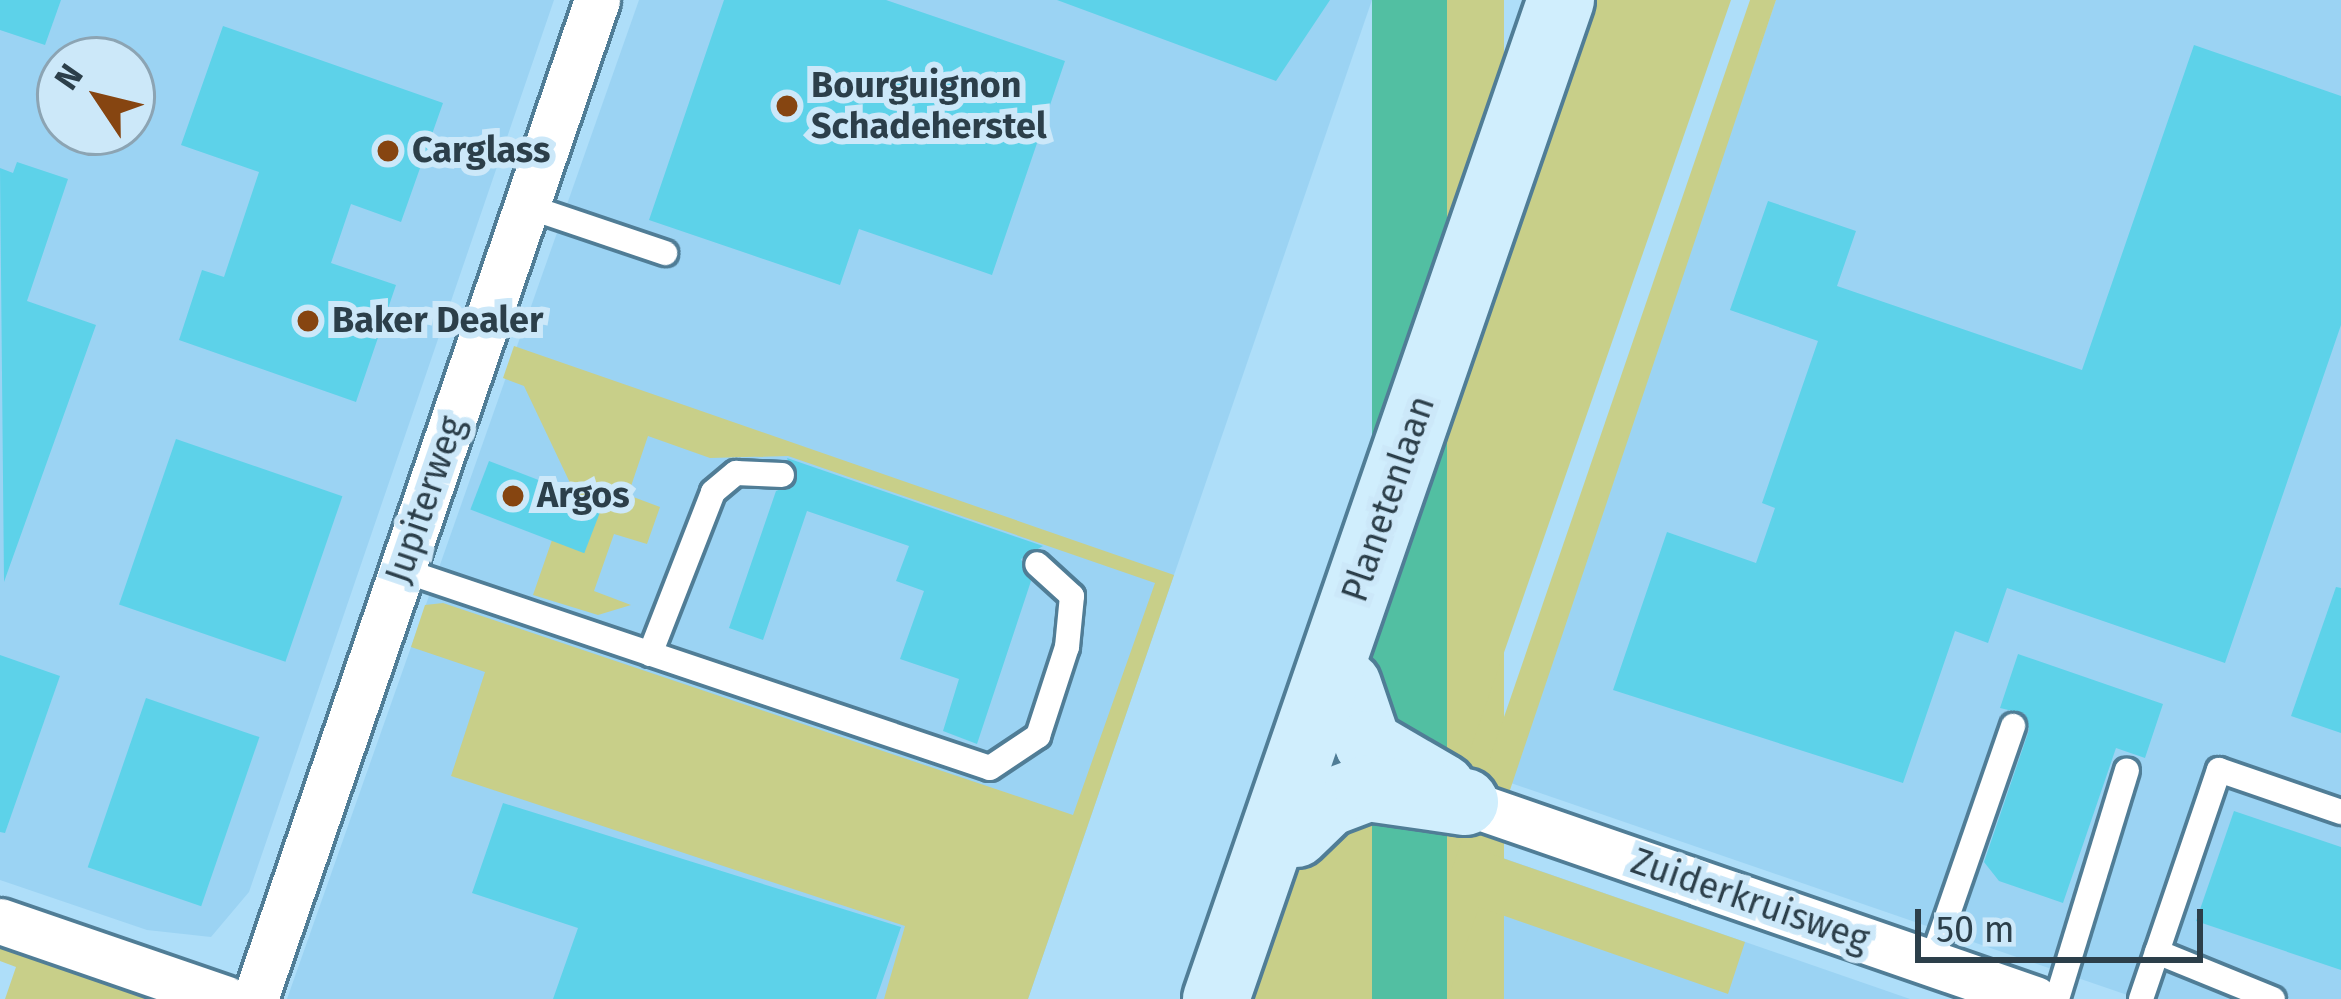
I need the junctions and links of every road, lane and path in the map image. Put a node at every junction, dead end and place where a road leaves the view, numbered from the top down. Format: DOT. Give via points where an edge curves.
graph roads {
  1 [pos="597,0"];
  2 [pos="1561,0"];
  3 [pos="1582,0"];
  4 [pos="526,206"];
  5 [pos="665,253"];
  6 [pos="782,475"];
  7 [pos="1037,564"];
  8 [pos="402,570"];
  9 [pos="650,654"];
  10 [pos="1348,685"];
  11 [pos="2013,726"];
  12 [pos="2127,770"];
  13 [pos="1465,802"];
  14 [pos="2341,812"];
  15 [pos="1296,834"];
  16 [pos="0,921"];
  17 [pos="2157,952"];
  18 [pos="1939,977"];
  19 [pos="226,999"];
  20 [pos="255,999"];
  21 [pos="1216,999"];
  22 [pos="1238,999"];
  23 [pos="2035,999"];
  24 [pos="2056,999"];
  25 [pos="2141,999"];
  26 [pos="2273,999"];
  1 -- 4 [label="street, Jupiterweg"];
  2 -- 21 [label="main road, Planetenlaan"];
  3 -- 10 [label="main road, Planetenlaan"];
  4 -- 5 [label="lane"];
  4 -- 8 [label="street, Jupiterweg"];
  6 -- 9 [label="lane" via="736,473 713,492"];
  7 -- 9 [label="lane" via="1072,596 1067,647 1038,736 990,768"];
  8 -- 9 [label="lane"];
  8 -- 20 [label="street, Jupiterweg"];
  10 -- 13 [label="main road" via="1368,744"];
  10 -- 15 [label="main road, Planetenlaan"];
  11 -- 18 [label="lane"];
  12 -- 24 [label="lane"];
  13 -- 15 [label="main road" via="1367,788 1328,803"];
  13 -- 18 [label="street, Zuiderkruisweg"];
  14 -- 17 [label="lane" via="2219,770"];
  15 -- 22 [label="main road, Planetenlaan"];
  16 -- 19 [label="street"];
  17 -- 25 [label="lane"];
  17 -- 26 [label="lane"];
  18 -- 23 [label="street, Zuiderkruisweg"];
}
